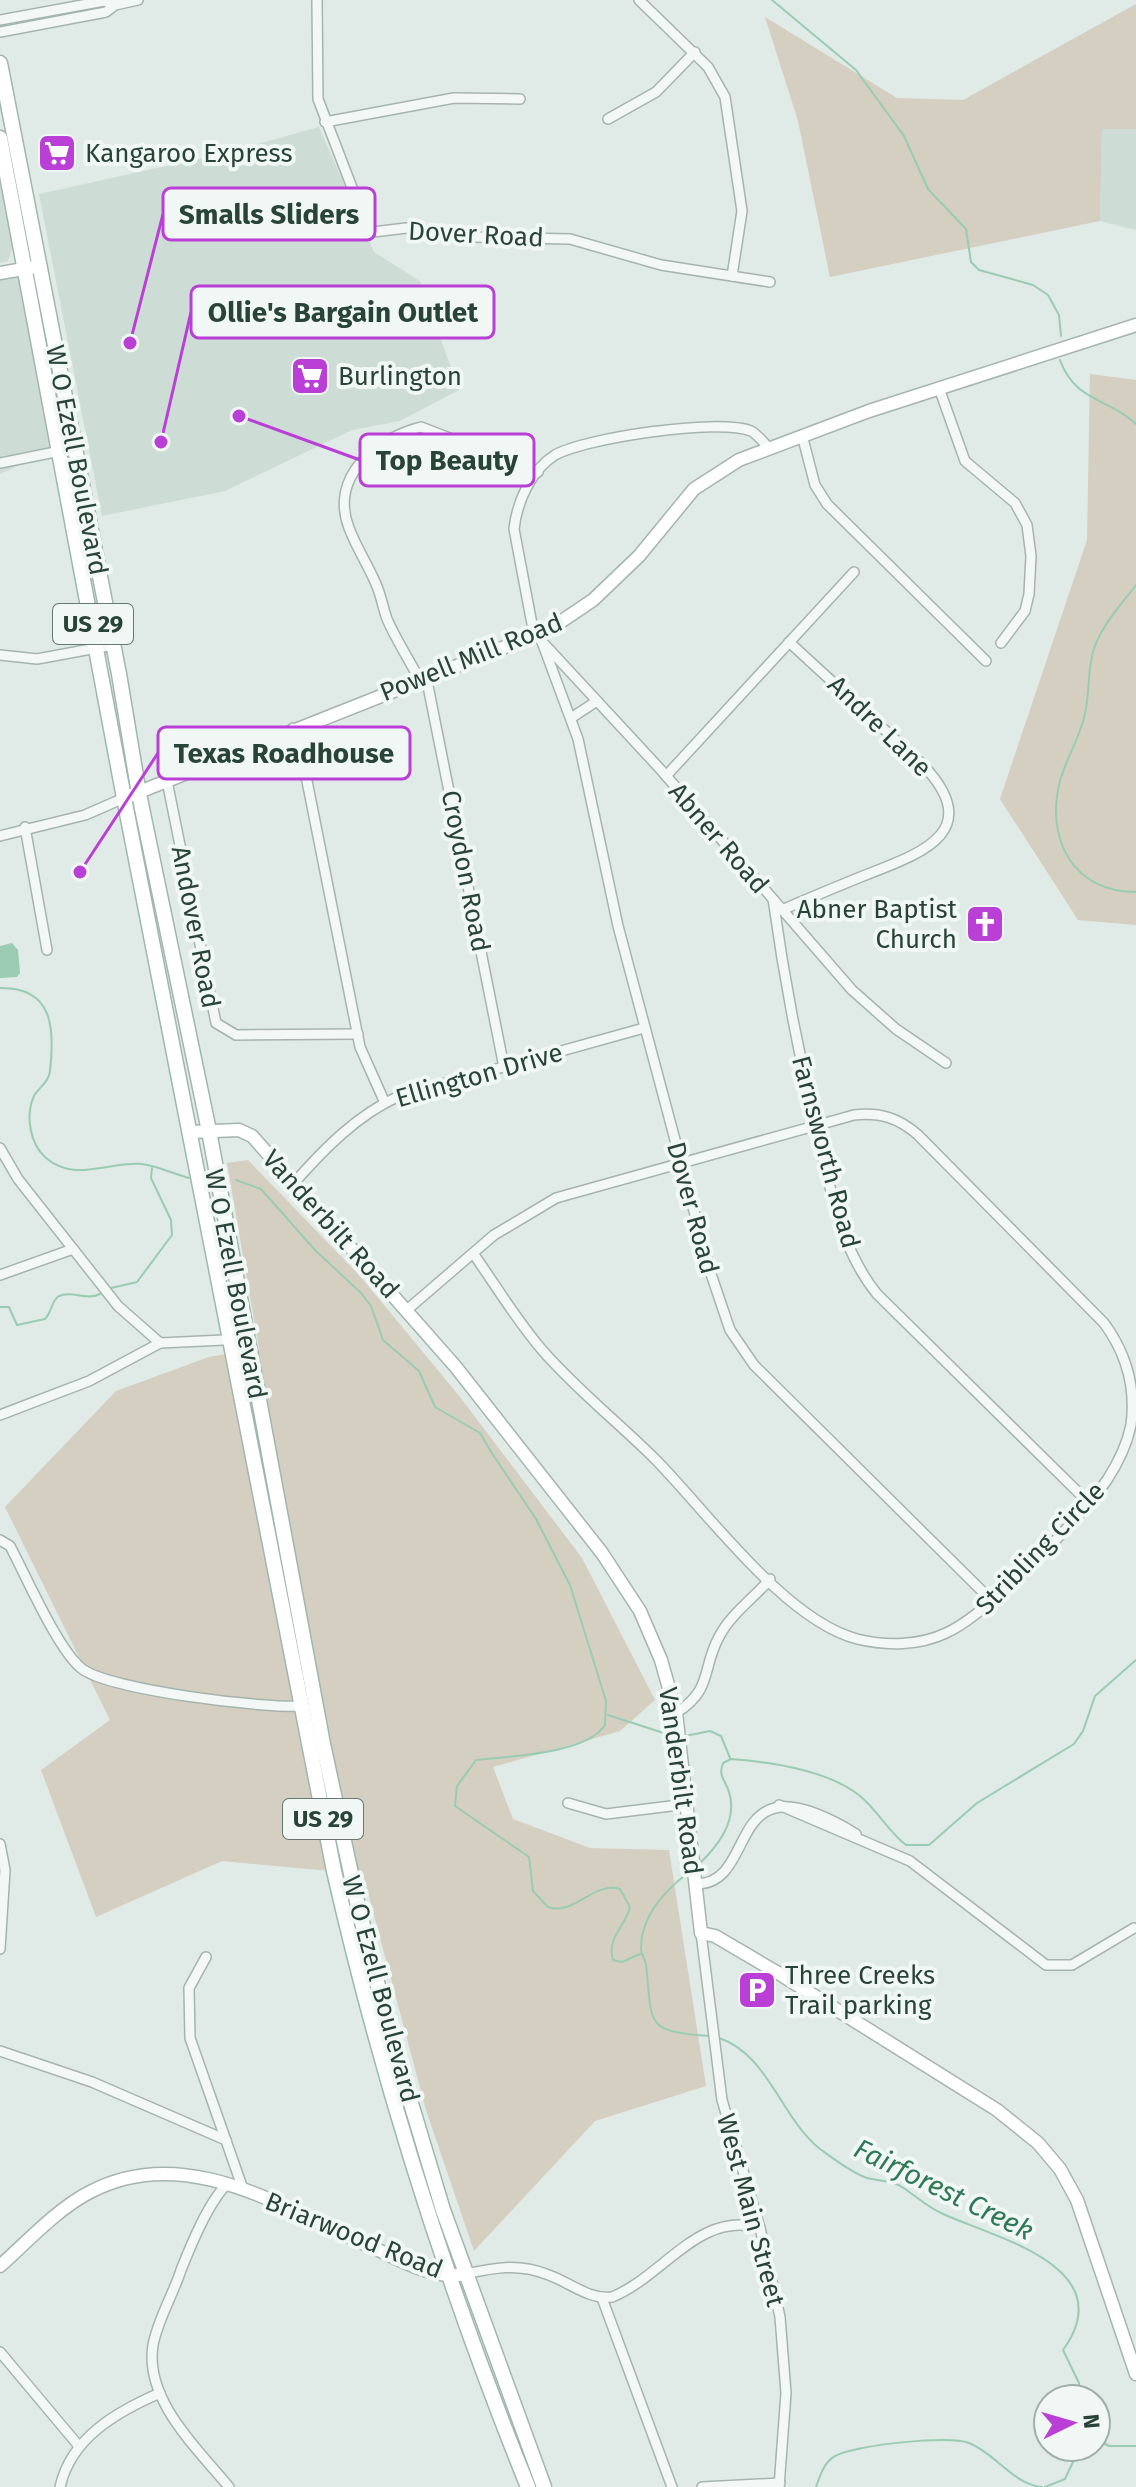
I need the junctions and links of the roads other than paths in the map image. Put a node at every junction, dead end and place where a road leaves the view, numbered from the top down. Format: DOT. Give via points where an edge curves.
graph roads {
  1 [pos="138,0"];
  2 [pos="317,0"];
  3 [pos="639,0"];
  4 [pos="48,18"];
  5 [pos="0,20"];
  6 [pos="0,32"];
  7 [pos="695,52"];
  8 [pos="0,63"];
  9 [pos="520,99"];
  10 [pos="608,119"];
  11 [pos="325,122"];
  12 [pos="0,138"];
  13 [pos="33,268"];
  14 [pos="0,273"];
  15 [pos="732,276"];
  16 [pos="770,282"];
  17 [pos="1136,325"];
  18 [pos="939,388"];
  19 [pos="802,435"];
  20 [pos="769,448"];
  21 [pos="68,450"];
  22 [pos="0,463"];
  23 [pos="538,472"];
  24 [pos="854,572"];
  25 [pos="539,638"];
  26 [pos="789,642"];
  27 [pos="1001,643"];
  28 [pos="113,645"];
  29 [pos="98,650"];
  30 [pos="0,655"];
  31 [pos="986,661"];
  32 [pos="422,678"];
  33 [pos="597,701"];
  34 [pos="571,718"];
  35 [pos="293,728"];
  36 [pos="666,776"];
  37 [pos="167,781"];
  38 [pos="132,796"];
  39 [pos="25,827"];
  40 [pos="0,836"];
  41 [pos="773,899"];
  42 [pos="782,910"];
  43 [pos="47,950"];
  44 [pos="644,1028"];
  45 [pos="358,1034"];
  46 [pos="946,1063"];
  47 [pos="504,1067"];
  48 [pos="385,1103"];
  49 [pos="816,1126"];
  50 [pos="209,1131"];
  51 [pos="190,1132"];
  52 [pos="0,1148"];
  53 [pos="680,1161"];
  54 [pos="294,1183"];
  55 [pos="73,1249"];
  56 [pos="473,1253"];
  57 [pos="0,1275"];
  58 [pos="408,1309"];
  59 [pos="238,1340"];
  60 [pos="160,1343"];
  61 [pos="0,1415"];
  62 [pos="1089,1503"];
  63 [pos="0,1540"];
  64 [pos="770,1579"];
  65 [pos="992,1601"];
  66 [pos="308,1705"];
  67 [pos="676,1713"];
  68 [pos="568,1803"];
  69 [pos="687,1804"];
  70 [pos="0,1844"];
  71 [pos="696,1883"];
  72 [pos="2,1897"];
  73 [pos="1134,1928"];
  74 [pos="701,1933"];
  75 [pos="0,1949"];
  76 [pos="206,1957"];
  77 [pos="0,2051"];
  78 [pos="413,2137"];
  79 [pos="226,2140"];
  80 [pos="227,2184"];
  81 [pos="243,2189"];
  82 [pos="760,2228"];
  83 [pos="0,2266"];
  84 [pos="465,2274"];
  85 [pos="449,2277"];
  86 [pos="602,2298"];
  87 [pos="0,2352"];
  88 [pos="1135,2366"];
  89 [pos="160,2393"];
  90 [pos="78,2445"];
  91 [pos="779,2485"];
  92 [pos="60,2487"];
  93 [pos="229,2487"];
  94 [pos="528,2487"];
  95 [pos="544,2487"];
  96 [pos="672,2487"];
  97 [pos="702,2487"];
  1 -- 4 [label="street" via="106,12"];
  2 -- 11 [label="street, Dover Road" via="316,80"];
  3 -- 7 [label="street"];
  4 -- 5 [label="street"];
  4 -- 6 [label="street"];
  7 -- 10 [label="street" via="656,92"];
  7 -- 15 [label="street" via="715,76 728,109 742,211"];
  8 -- 13 [label="main road, W O Ezell Boulevard / US 29"];
  9 -- 11 [label="street" via="454,98"];
  11 -- 15 [label="street, Dover Road" via="373,232 406,228 474,237 570,239 661,265"];
  12 -- 13 [label="main road, W O Ezell Boulevard / US 29"];
  13 -- 14 [label="street"];
  13 -- 21 [label="main road, W O Ezell Boulevard / US 29"];
  15 -- 16 [label="street, Dover Road"];
  17 -- 18 [label="street, Powell Mill Road"];
  18 -- 19 [label="street, Powell Mill Road"];
  18 -- 27 [label="street" via="965,461 1015,503 1027,525 1029,594 1025,611"];
  19 -- 20 [label="street, Powell Mill Road"];
  19 -- 31 [label="street" via="815,485 827,504"];
  20 -- 23 [label="street" via="752,432 697,426 576,448 554,456"];
  20 -- 25 [label="street, Powell Mill Road" via="722,469 694,489 639,556 593,600"];
  21 -- 22 [label="street"];
  21 -- 28 [label="main road, W O Ezell Boulevard / US 29"];
  21 -- 29 [label="main road, W O Ezell Boulevard / US 29"];
  23 -- 25 [label="street, Dover Road" via="516,511 514,529"];
  23 -- 32 [label="street, Croydon Road" via="421,427 366,454 350,477 348,526 387,619"];
  24 -- 26 [label="street"];
  25 -- 32 [label="street, Powell Mill Road"];
  25 -- 33 [label="street, Abner Road"];
  25 -- 34 [label="street, Dover Road"];
  26 -- 36 [label="street"];
  26 -- 42 [label="street, Andre Lane" via="924,766 950,806 942,833 920,854"];
  28 -- 29 [label="street"];
  28 -- 38 [label="main road, W O Ezell Boulevard / US 29"];
  29 -- 30 [label="street" via="27,660"];
  29 -- 38 [label="main road, W O Ezell Boulevard / US 29"];
  32 -- 35 [label="street, Powell Mill Road"];
  32 -- 47 [label="street, Croydon Road"];
  33 -- 34 [label="street"];
  33 -- 36 [label="street, Abner Road"];
  34 -- 44 [label="street, Dover Road"];
  35 -- 37 [label="street, Powell Mill Road"];
  35 -- 45 [label="street"];
  36 -- 41 [label="street, Abner Road"];
  37 -- 38 [label="street, Powell Mill Road"];
  37 -- 45 [label="street, Andover Road" via="216,1023 236,1035"];
  38 -- 39 [label="street" via="85,815"];
  38 -- 50 [label="main road, W O Ezell Boulevard / US 29"];
  38 -- 51 [label="main road, W O Ezell Boulevard / US 29"];
  39 -- 40 [label="street"];
  39 -- 43 [label="street"];
  41 -- 42 [label="street, Abner Road"];
  41 -- 49 [label="street, Farnsworth Road"];
  42 -- 46 [label="street, Abner Road" via="852,990"];
  44 -- 47 [label="street, Ellington Drive"];
  44 -- 53 [label="street, Dover Road"];
  45 -- 48 [label="street"];
  47 -- 48 [label="street, Ellington Drive"];
  48 -- 54 [label="street, Ellington Drive" via="343,1133"];
  49 -- 53 [label="street, Stribling Circle"];
  49 -- 62 [label="street, Farnsworth Road" via="850,1251 866,1281"];
  49 -- 62 [label="street, Stribling Circle" via="866,1114 910,1127 1104,1323 1126,1363 1132,1415 1117,1464"];
  50 -- 51 [label="street, Vanderbilt Road"];
  50 -- 54 [label="street, Vanderbilt Road" via="248,1133"];
  50 -- 59 [label="main road, W O Ezell Boulevard / US 29"];
  51 -- 59 [label="main road, W O Ezell Boulevard / US 29"];
  52 -- 55 [label="street"];
  53 -- 56 [label="street, Stribling Circle" via="556,1198 513,1221"];
  53 -- 65 [label="street, Dover Road" via="720,1304 747,1358"];
  54 -- 58 [label="street, Vanderbilt Road"];
  55 -- 57 [label="street"];
  55 -- 60 [label="street" via="127,1317"];
  56 -- 58 [label="street, Stribling Circle"];
  56 -- 64 [label="street, Stribling Circle" via="549,1358"];
  58 -- 67 [label="street, Vanderbilt Road" via="626,1588 655,1643"];
  59 -- 60 [label="street"];
  59 -- 66 [label="main road, W O Ezell Boulevard / US 29"];
  60 -- 61 [label="street" via="89,1381"];
  62 -- 65 [label="street, Stribling Circle"];
  63 -- 66 [label="street" via="10,1546 71,1657 87,1673 185,1696"];
  64 -- 65 [label="street, Stribling Circle" via="812,1618 839,1633 873,1642 909,1643 944,1634"];
  64 -- 67 [label="street" via="726,1625 704,1686"];
  66 -- 78 [label="main road, W O Ezell Boulevard / US 29" via="335,1837"];
  67 -- 69 [label="street, Vanderbilt Road"];
  68 -- 69 [label="street" via="606,1814"];
  69 -- 71 [label="street, Vanderbilt Road"];
  70 -- 72 [label="street" via="5,1863"];
  71 -- 73 [label="street" via="716,1877 756,1817 779,1805 921,1868 1050,1966 1072,1965"];
  71 -- 74 [label="street, Vanderbilt Road"];
  72 -- 75 [label="street"];
  74 -- 82 [label="street, West Main Street" via="731,2139"];
  74 -- 88 [label="street" via="778,1973 997,2110 1038,2143 1077,2200"];
  76 -- 79 [label="street" via="189,1988 188,2024"];
  77 -- 79 [label="street" via="92,2082"];
  78 -- 84 [label="main road, W O Ezell Boulevard / US 29"];
  78 -- 85 [label="main road, W O Ezell Boulevard / US 29"];
  79 -- 81 [label="street"];
  80 -- 81 [label="street, Briarwood Road"];
  80 -- 83 [label="street, Briarwood Road" via="164,2173 107,2184 73,2203"];
  80 -- 89 [label="street" via="214,2199 188,2254 157,2333 153,2358"];
  81 -- 85 [label="street, Briarwood Road"];
  82 -- 86 [label="street" via="717,2227 617,2295"];
  82 -- 91 [label="street, West Main Street" via="784,2349"];
  84 -- 85 [label="street, Briarwood Road"];
  84 -- 86 [label="street, Briarwood Road" via="503,2266 525,2268"];
  84 -- 95 [label="main road, W O Ezell Boulevard / US 29"];
  85 -- 94 [label="main road, W O Ezell Boulevard / US 29"];
  86 -- 96 [label="street"];
  87 -- 90 [label="street"];
  89 -- 90 [label="street"];
  89 -- 93 [label="street"];
  90 -- 92 [label="street"];
  91 -- 97 [label="street"];
}
